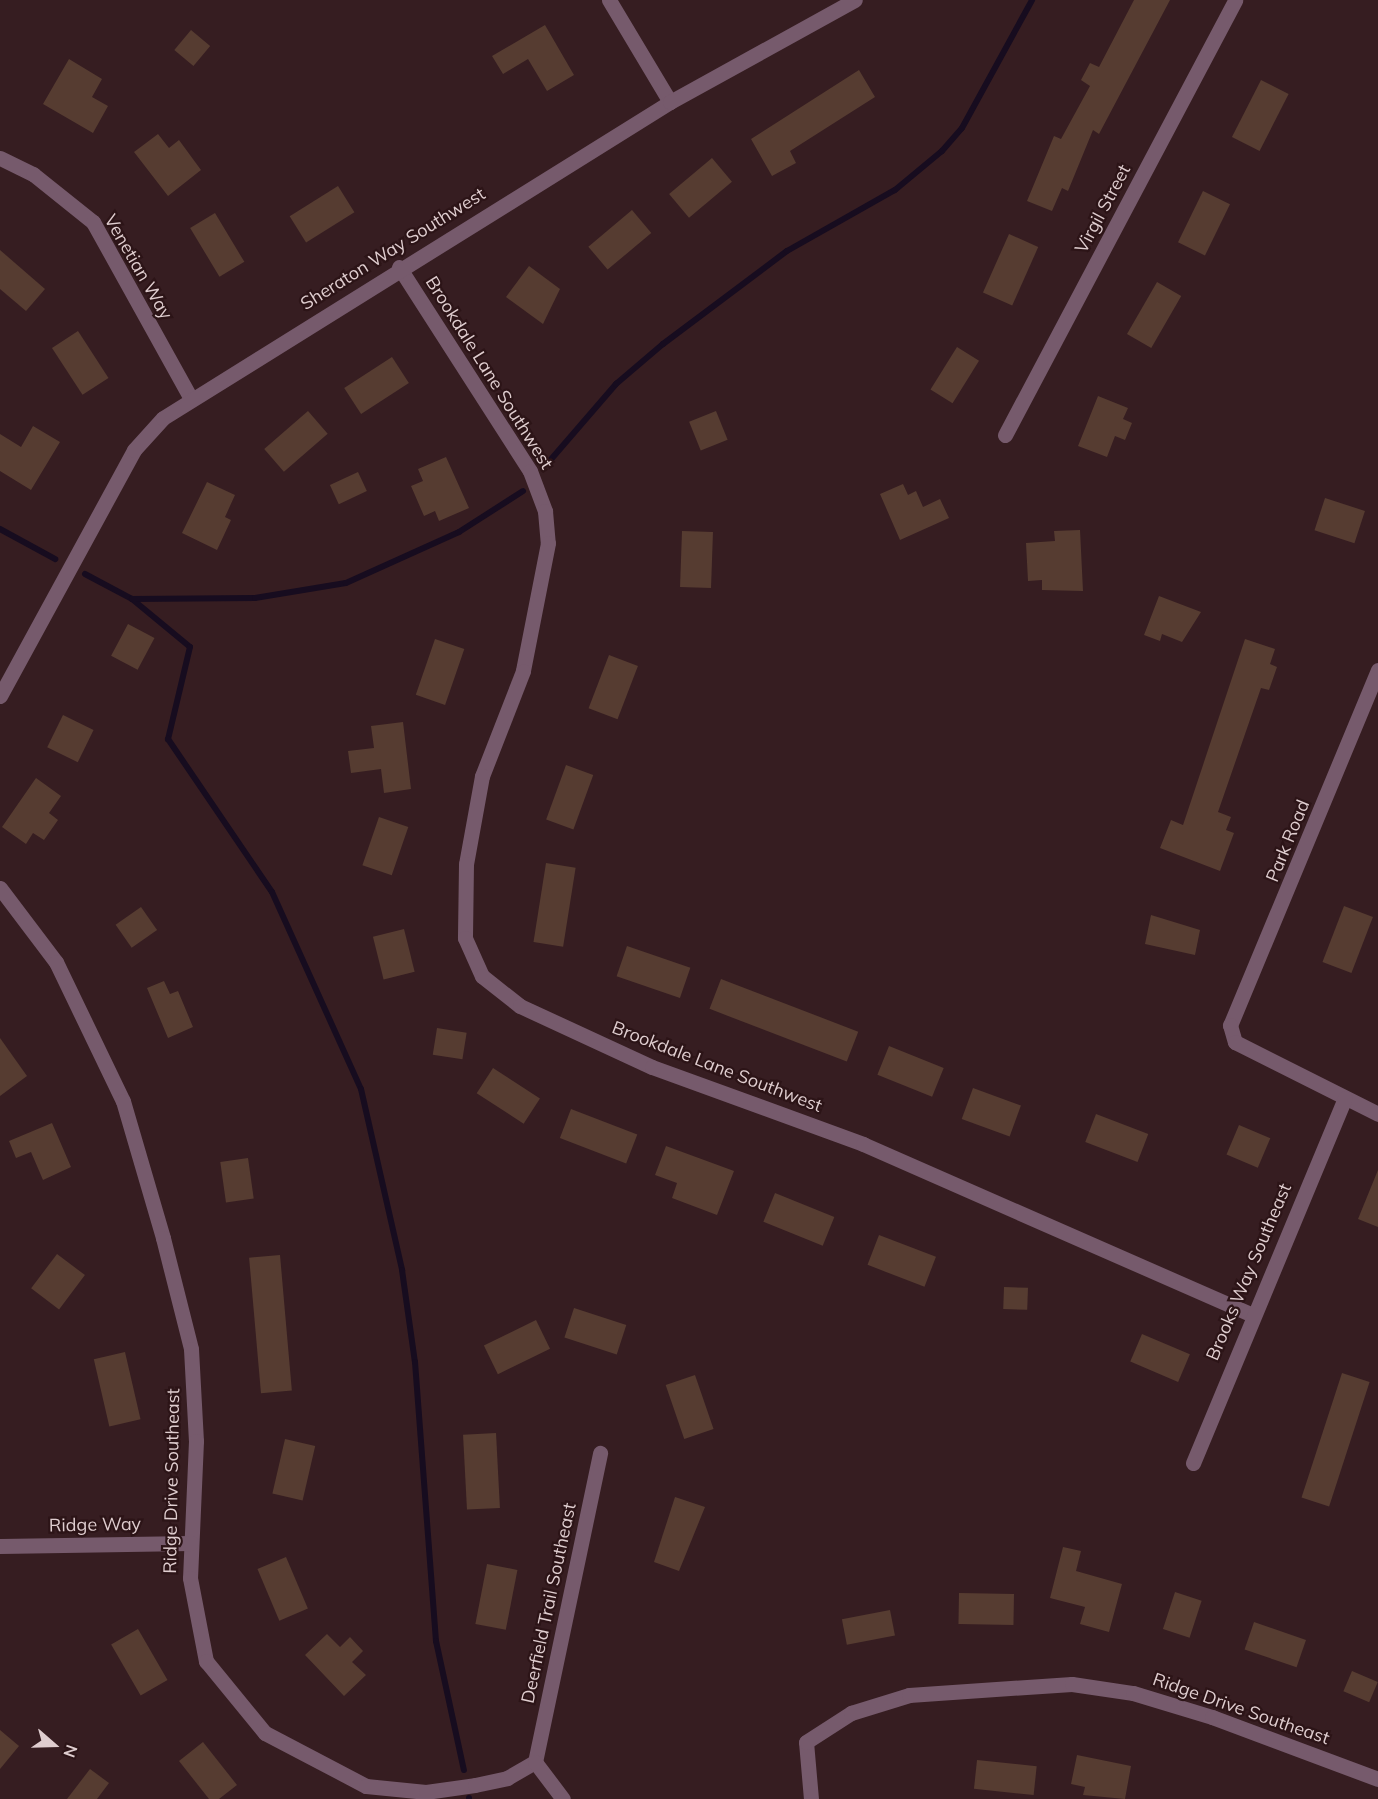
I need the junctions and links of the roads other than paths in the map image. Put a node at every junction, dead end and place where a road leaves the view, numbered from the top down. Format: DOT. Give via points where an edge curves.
graph roads {
  1 [pos="609,0"];
  2 [pos="855,0"];
  3 [pos="1235,0"];
  4 [pos="670,102"];
  5 [pos="0,158"];
  6 [pos="399,267"];
  7 [pos="189,397"];
  8 [pos="1005,435"];
  9 [pos="1378,670"];
  10 [pos="0,696"];
  11 [pos="0,888"];
  12 [pos="1345,1098"];
  13 [pos="1378,1114"];
  14 [pos="1251,1314"];
  15 [pos="600,1453"];
  16 [pos="1193,1463"];
  17 [pos="191,1543"];
  18 [pos="0,1546"];
  19 [pos="536,1762"];
  20 [pos="1378,1779"];
  21 [pos="563,1799"];
  22 [pos="811,1799"];
  1 -- 4 [label="street"];
  2 -- 4 [label="street, Sheraton Way Southwest"];
  3 -- 8 [label="street, Virgil Street"];
  4 -- 6 [label="street, Sheraton Way Southwest"];
  5 -- 7 [label="street, Venetian Way" via="33,174 93,222"];
  6 -- 7 [label="street, Sheraton Way Southwest"];
  6 -- 14 [label="street, Brookdale Lane Southwest" via="530,471 546,517 548,543 523,671 482,776 466,864 465,938 482,976 520,1006 652,1067 863,1144"];
  7 -- 10 [label="street, Sheraton Way Southwest" via="134,450"];
  9 -- 12 [label="street, Park Road" via="1230,1025 1235,1042"];
  11 -- 17 [label="street, Ridge Drive Southeast" via="56,962 123,1101 191,1349 196,1441"];
  12 -- 13 [label="street"];
  12 -- 14 [label="street, Brooks Way Southeast"];
  14 -- 16 [label="street, Brooks Way Southeast"];
  15 -- 19 [label="street, Deerfield Trail Southeast"];
  17 -- 18 [label="street, Ridge Way"];
  17 -- 19 [label="street, Ridge Drive Southeast" via="190,1578 206,1661 265,1733 345,1777 399,1791 475,1785 507,1778"];
  19 -- 21 [label="street"];
  20 -- 22 [label="street, Ridge Drive Southeast" via="1212,1717 1133,1693 1072,1684 909,1695 851,1713 811,1737 804,1760"];
}
